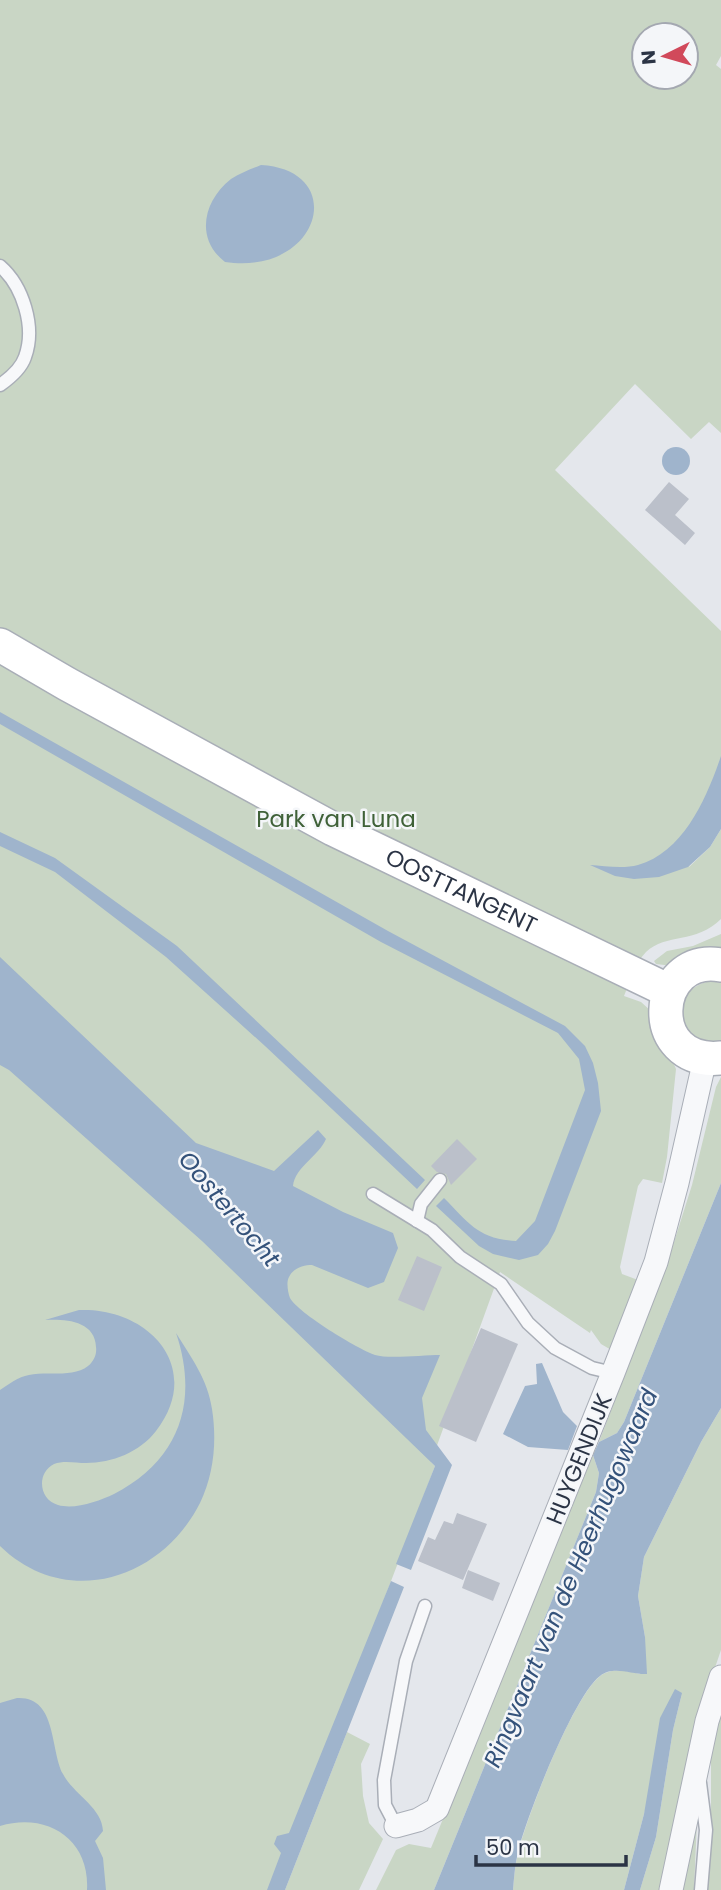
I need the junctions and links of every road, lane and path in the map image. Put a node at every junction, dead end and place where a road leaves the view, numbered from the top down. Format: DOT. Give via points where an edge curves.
graph roads {
  1 [pos="0,266"];
  2 [pos="0,386"];
  3 [pos="0,645"];
  4 [pos="721,965"];
  5 [pos="669,991"];
  6 [pos="713,1058"];
  7 [pos="440,1180"];
  8 [pos="373,1194"];
  9 [pos="417,1221"];
  10 [pos="614,1373"];
  11 [pos="425,1606"];
  12 [pos="721,1677"];
  13 [pos="698,1762"];
  14 [pos="396,1826"];
  15 [pos="671,1890"];
  16 [pos="701,1890"];
  1 -- 2 [label="lane" via="9,273 25,304 28,333 25,357"];
  3 -- 5 [label="main road, OOSTTANGENT" via="333,829"];
  4 -- 5 [label="main road" via="700,965 677,979"];
  5 -- 6 [label="main road" via="665,1015 673,1039 682,1048"];
  6 -- 10 [label="street, HUYGENDIJK" via="656,1262"];
  7 -- 9 [label="lane" via="421,1204"];
  8 -- 9 [label="lane"];
  9 -- 10 [label="lane" via="500,1284 528,1323 555,1348 592,1368"];
  10 -- 14 [label="street, HUYGENDIJK" via="437,1809"];
  11 -- 14 [label="lane" via="406,1661 384,1780 385,1805"];
  12 -- 13 [label="street"];
  13 -- 15 [label="street"];
  13 -- 16 [label="lane" via="706,1830"];
}
